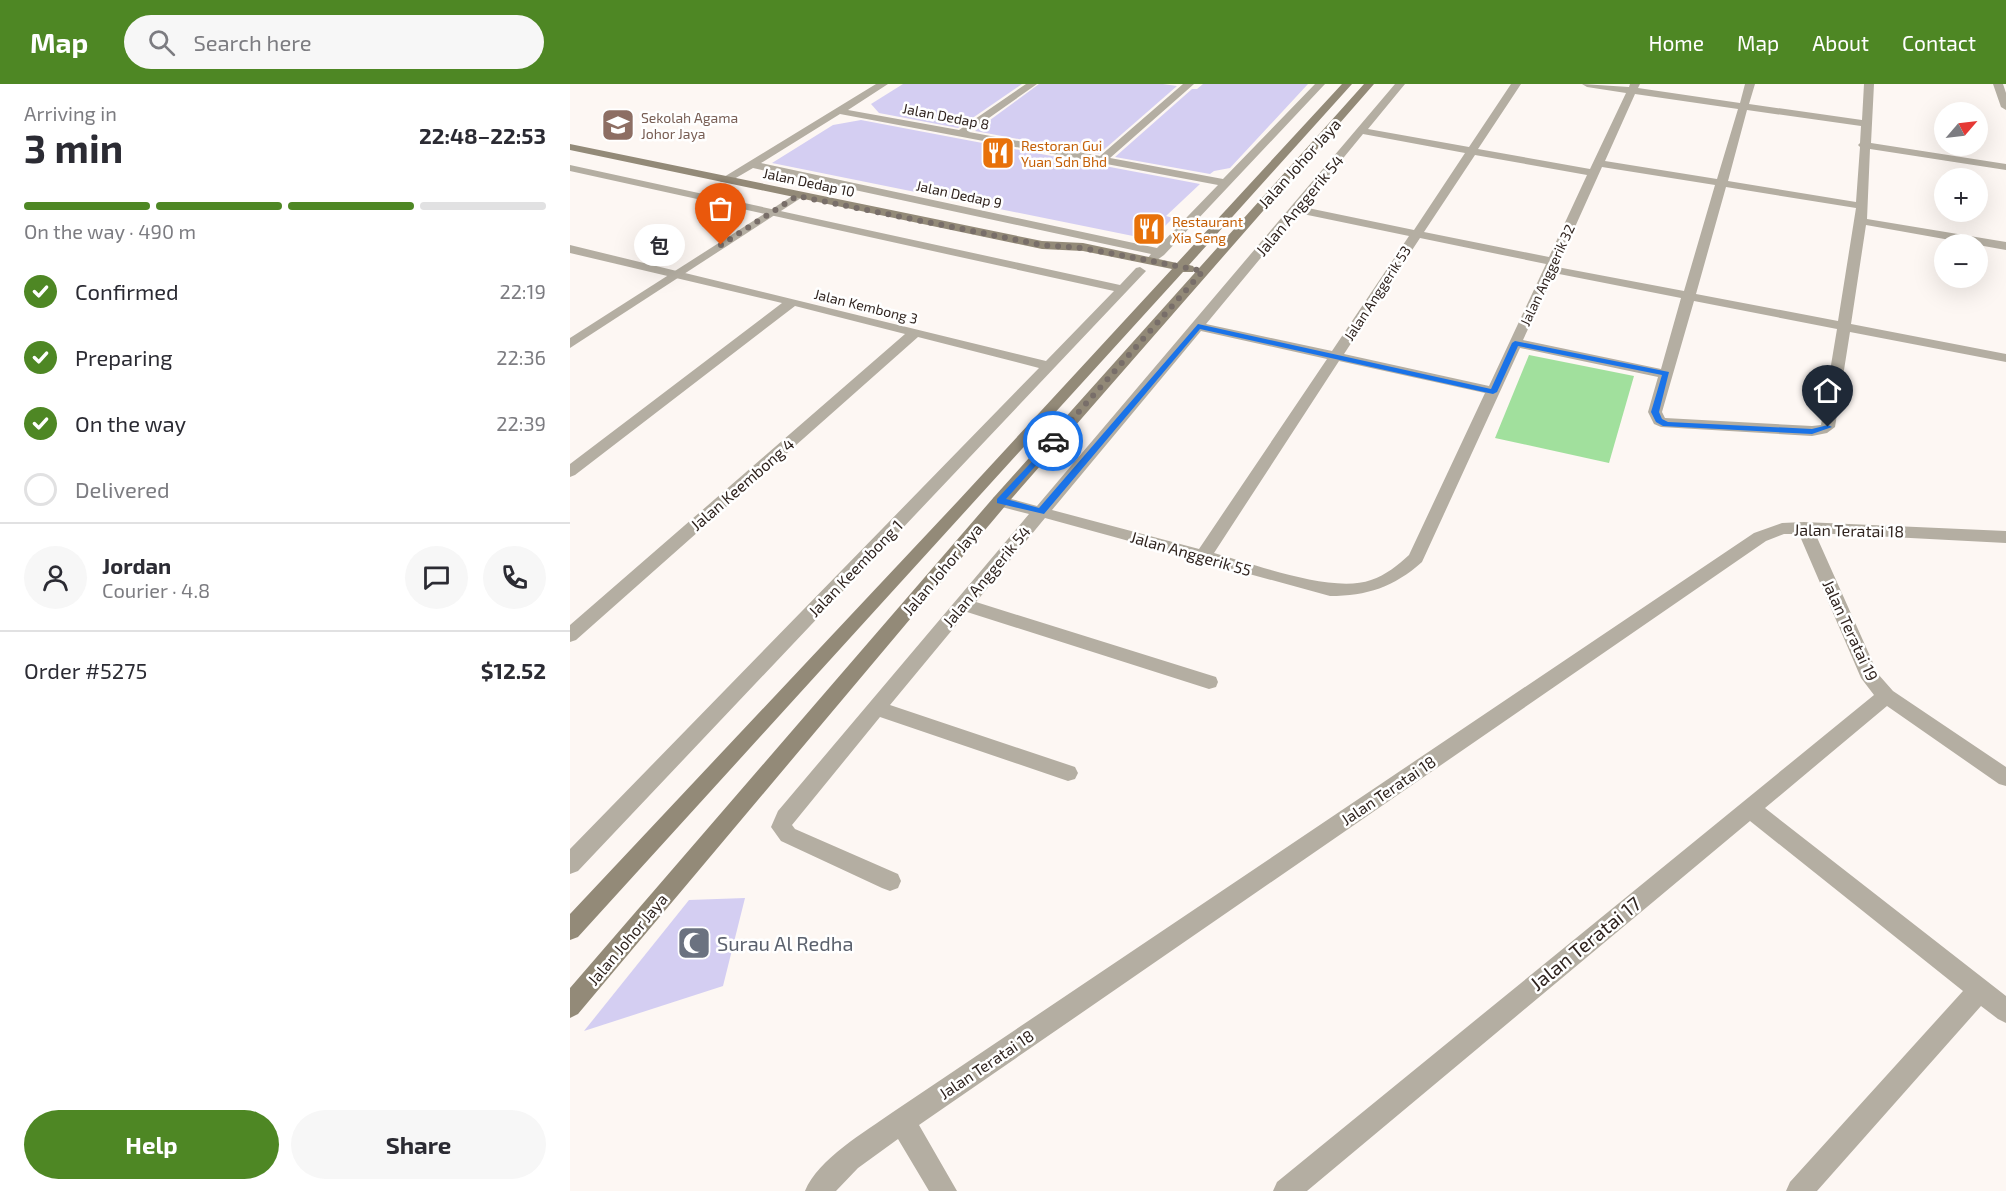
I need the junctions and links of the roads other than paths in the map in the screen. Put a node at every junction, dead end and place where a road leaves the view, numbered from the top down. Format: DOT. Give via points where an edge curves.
graph roads {
  1 [pos="883,84"];
  2 [pos="1032,84"];
  3 [pos="1189,84"];
  4 [pos="1320,84"];
  5 [pos="1347,84"];
  6 [pos="1370,84"];
  7 [pos="1400,84"];
  8 [pos="1516,84"];
  9 [pos="1587,84"];
  10 [pos="1749,84"];
  11 [pos="1869,84"];
  12 [pos="1998,84"];
  13 [pos="1634,87"];
  14 [pos="1743,106"];
  15 [pos="2006,107"];
  16 [pos="838,111"];
  17 [pos="1866,124"];
  18 [pos="1361,131"];
  19 [pos="960,134"];
  20 [pos="1863,145"];
  21 [pos="570,147"];
  22 [pos="1471,151"];
  23 [pos="1101,161"];
  24 [pos="751,164"];
  25 [pos="2006,167"];
  26 [pos="1597,168"];
  27 [pos="573,171"];
  28 [pos="725,180"];
  29 [pos="1226,183"];
  30 [pos="1721,183"];
  31 [pos="797,196"];
  32 [pos="1862,206"];
  33 [pos="1296,209"];
  34 [pos="772,212"];
  35 [pos="1861,221"];
  36 [pos="1416,234"];
  37 [pos="1042,245"];
  38 [pos="2006,246"];
  39 [pos="570,249"];
  40 [pos="1156,256"];
  41 [pos="1551,266"];
  42 [pos="1140,271"];
  43 [pos="1175,272"];
  44 [pos="675,275"];
  45 [pos="1198,277"];
  46 [pos="1123,289"];
  47 [pos="1689,296"];
  48 [pos="791,303"];
  49 [pos="1198,326"];
  50 [pos="1843,326"];
  51 [pos="914,333"];
  52 [pos="1515,343"];
  53 [pos="570,344"];
  54 [pos="1335,356"];
  55 [pos="2006,358"];
  56 [pos="1049,366"];
  57 [pos="1666,374"];
  58 [pos="1493,392"];
  59 [pos="570,472"];
  60 [pos="1000,501"];
  61 [pos="1041,512"];
  62 [pos="1804,527"];
  63 [pos="2006,537"];
  64 [pos="1204,555"];
  65 [pos="1383,584"];
  66 [pos="962,604"];
  67 [pos="570,635"];
  68 [pos="1209,682"];
  69 [pos="1886,696"];
  70 [pos="876,708"];
  71 [pos="1068,773"];
  72 [pos="2006,778"];
  73 [pos="1749,808"];
  74 [pos="570,864"];
  75 [pos="890,881"];
  76 [pos="570,930"];
  77 [pos="1979,990"];
  78 [pos="570,1006"];
  79 [pos="2006,1011"];
  80 [pos="902,1121"];
  81 [pos="818,1191"];
  82 [pos="944,1191"];
  83 [pos="1286,1191"];
  84 [pos="1799,1191"];
  1 -- 16 [label="street"];
  2 -- 19 [label="street"];
  3 -- 23 [label="street"];
  4 -- 29 [label="street"];
  5 -- 43 [label="main road, Jalan Johor Jaya"];
  6 -- 45 [label="main road, Jalan Johor Jaya"];
  7 -- 18 [label="street, Jalan Anggerik 54"];
  8 -- 22 [label="street, Jalan Anggerik 53"];
  9 -- 13 [label="street"];
  10 -- 14 [label="street"];
  11 -- 17 [label="street"];
  12 -- 15 [label="street"];
  13 -- 14 [label="street"];
  13 -- 26 [label="street, Jalan Anggerik 32"];
  14 -- 17 [label="street"];
  14 -- 30 [label="street"];
  16 -- 19 [label="street, Jalan Dedap 8"];
  16 -- 24 [label="street"];
  17 -- 20 [label="street"];
  18 -- 22 [label="street"];
  18 -- 33 [label="street, Jalan Anggerik 54"];
  19 -- 23 [label="street, Jalan Dedap 8"];
  20 -- 25 [label="street"];
  20 -- 32 [label="street"];
  21 -- 28 [label="main road, Jalan Dedap 10"];
  22 -- 26 [label="street"];
  22 -- 36 [label="street, Jalan Anggerik 53"];
  23 -- 29 [label="street, Jalan Dedap 8"];
  24 -- 28 [label="street"];
  24 -- 40 [label="street, Jalan Dedap 9"];
  26 -- 30 [label="street"];
  26 -- 41 [label="street, Jalan Anggerik 32"];
  27 -- 34 [label="street"];
  28 -- 31 [label="main road, Jalan Dedap 10"];
  29 -- 40 [label="street"];
  30 -- 32 [label="street"];
  30 -- 47 [label="street"];
  31 -- 34 [label="street"];
  31 -- 37 [label="main road, Jalan Dedap 10"];
  32 -- 35 [label="street"];
  33 -- 36 [label="street"];
  33 -- 49 [label="street, Jalan Anggerik 54"];
  34 -- 44 [label="street"];
  34 -- 46 [label="street"];
  35 -- 38 [label="street"];
  35 -- 50 [label="street"];
  36 -- 41 [label="street"];
  36 -- 54 [label="street, Jalan Anggerik 53"];
  37 -- 40 [label="main road, Jalan Dedap 10"];
  37 -- 42 [label="main road, Jalan Dedap 10" via="1071,256"];
  39 -- 44 [label="street, Jalan Kembong 3"];
  40 -- 43 [label="main road, Jalan Dedap 10"];
  41 -- 47 [label="street"];
  41 -- 52 [label="street, Jalan Anggerik 32"];
  42 -- 43 [label="main road, Jalan Dedap 10"];
  42 -- 46 [label="street, Jalan Keembong 1"];
  43 -- 45 [label="main road, Jalan Dedap 10"];
  43 -- 76 [label="main road, Jalan Johor Jaya"];
  44 -- 48 [label="street, Jalan Kembong 3"];
  44 -- 53 [label="street"];
  45 -- 60 [label="main road, Jalan Johor Jaya"];
  46 -- 56 [label="street, Jalan Keembong 1"];
  47 -- 50 [label="street"];
  47 -- 57 [label="street"];
  48 -- 51 [label="street, Jalan Kembong 3"];
  48 -- 59 [label="street"];
  49 -- 54 [label="street"];
  49 -- 61 [label="street, Jalan Anggerik 54"];
  50 -- 55 [label="street"];
  50 -- 57 [label="street" via="1826,429 1674,425 1659,421 1655,416"];
  51 -- 56 [label="street, Jalan Kembong 3"];
  51 -- 67 [label="street, Jalan Keembong 4"];
  52 -- 57 [label="street"];
  52 -- 58 [label="street, Jalan Anggerik 32"];
  54 -- 58 [label="street"];
  54 -- 64 [label="street, Jalan Anggerik 53"];
  56 -- 74 [label="street, Jalan Keembong 1"];
  58 -- 65 [label="street, Jalan Anggerik 32" via="1416,558"];
  60 -- 61 [label="street, Jalan Anggerik 55"];
  60 -- 78 [label="main road, Jalan Johor Jaya"];
  61 -- 64 [label="street, Jalan Anggerik 55"];
  61 -- 66 [label="street, Jalan Anggerik 54"];
  62 -- 63 [label="street, Jalan Teratai 18"];
  62 -- 69 [label="street, Jalan Teratai 19" via="1870,678"];
  62 -- 80 [label="street, Jalan Teratai 18" via="1760,537"];
  64 -- 65 [label="street, Jalan Anggerik 55" via="1330,590 1358,591"];
  66 -- 68 [label="street"];
  66 -- 70 [label="street, Jalan Anggerik 54"];
  69 -- 72 [label="street, Jalan Teratai 19"];
  69 -- 73 [label="street, Jalan Teratai 17"];
  70 -- 71 [label="street"];
  70 -- 75 [label="street, Jalan Anggerik 54" via="782,822 788,835"];
  73 -- 77 [label="street"];
  73 -- 83 [label="street, Jalan Teratai 17"];
  77 -- 79 [label="street"];
  77 -- 84 [label="street"];
  80 -- 81 [label="street, Jalan Teratai 18" via="849,1159"];
  80 -- 82 [label="street"];
}
